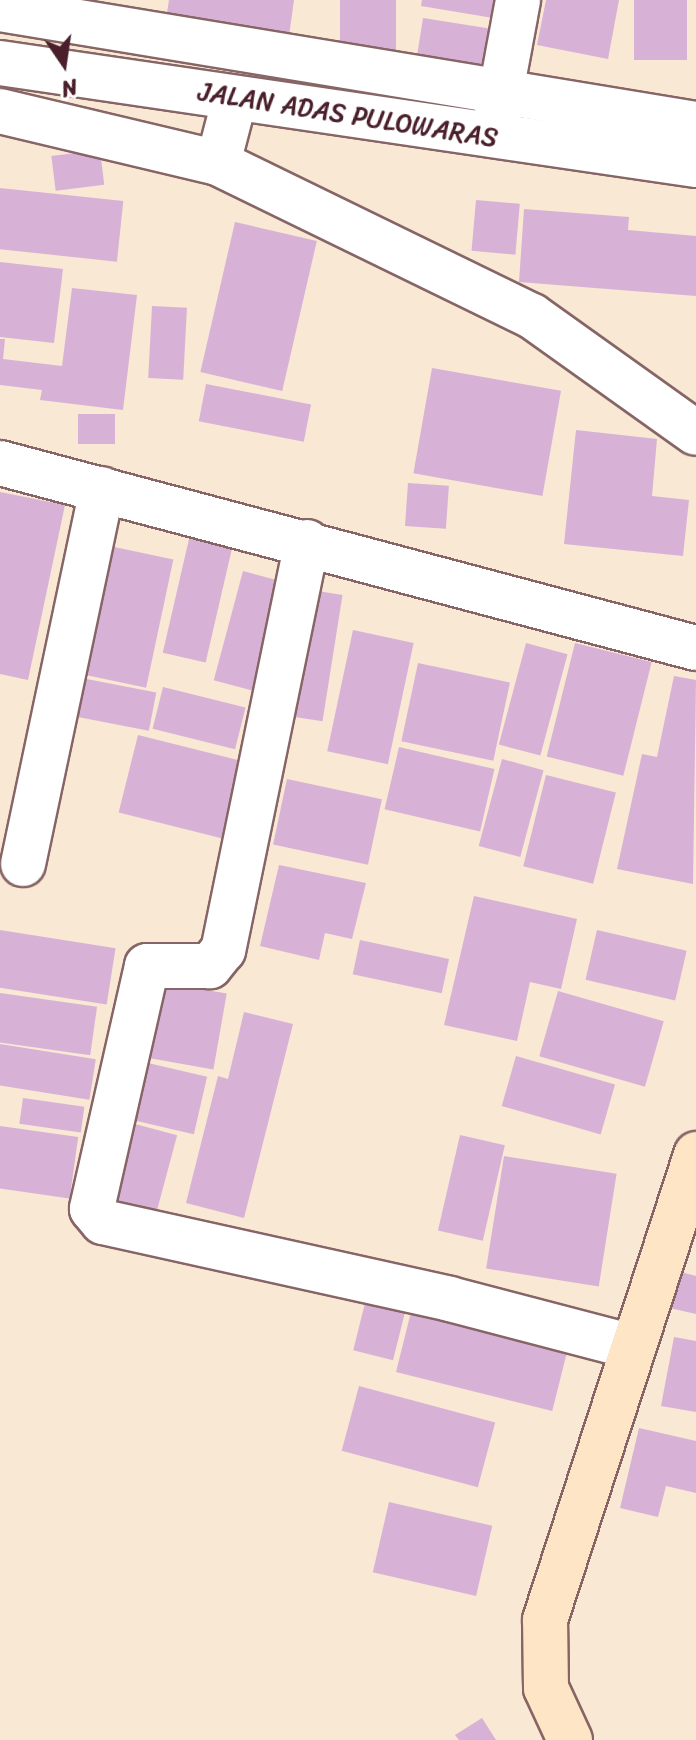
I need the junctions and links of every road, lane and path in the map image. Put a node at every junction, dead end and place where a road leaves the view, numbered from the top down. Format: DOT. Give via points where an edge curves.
graph roads {
  1 [pos="518,0"];
  2 [pos="0,9"];
  3 [pos="0,63"];
  4 [pos="503,90"];
  5 [pos="235,98"];
  6 [pos="0,111"];
  7 [pos="696,124"];
  8 [pos="492,137"];
  9 [pos="218,163"];
  10 [pos="696,165"];
  11 [pos="696,433"];
  12 [pos="0,463"];
  13 [pos="102,489"];
  14 [pos="307,542"];
  15 [pos="696,648"];
  16 [pos="23,864"];
  17 [pos="696,1154"];
  18 [pos="633,1347"];
  19 [pos="570,1740"];
  1 -- 4 [label="street"];
  2 -- 4 [label="street"];
  3 -- 5 [label="street, JALAN ADAS PULOWARAS"];
  4 -- 7 [label="street"];
  4 -- 8 [label="street"];
  5 -- 8 [label="street, JALAN ADAS PULOWARAS"];
  5 -- 9 [label="street"];
  6 -- 9 [label="street"];
  8 -- 10 [label="street, JALAN ADAS PULOWARAS"];
  9 -- 11 [label="street" via="532,316"];
  12 -- 13 [label="street"];
  13 -- 14 [label="street"];
  13 -- 16 [label="street"];
  14 -- 15 [label="street"];
  14 -- 18 [label="street" via="223,950 210,966 147,966 92,1209 103,1222 450,1299"];
  17 -- 18 [label="street"];
  18 -- 19 [label="street" via="545,1620 546,1688"];
}
